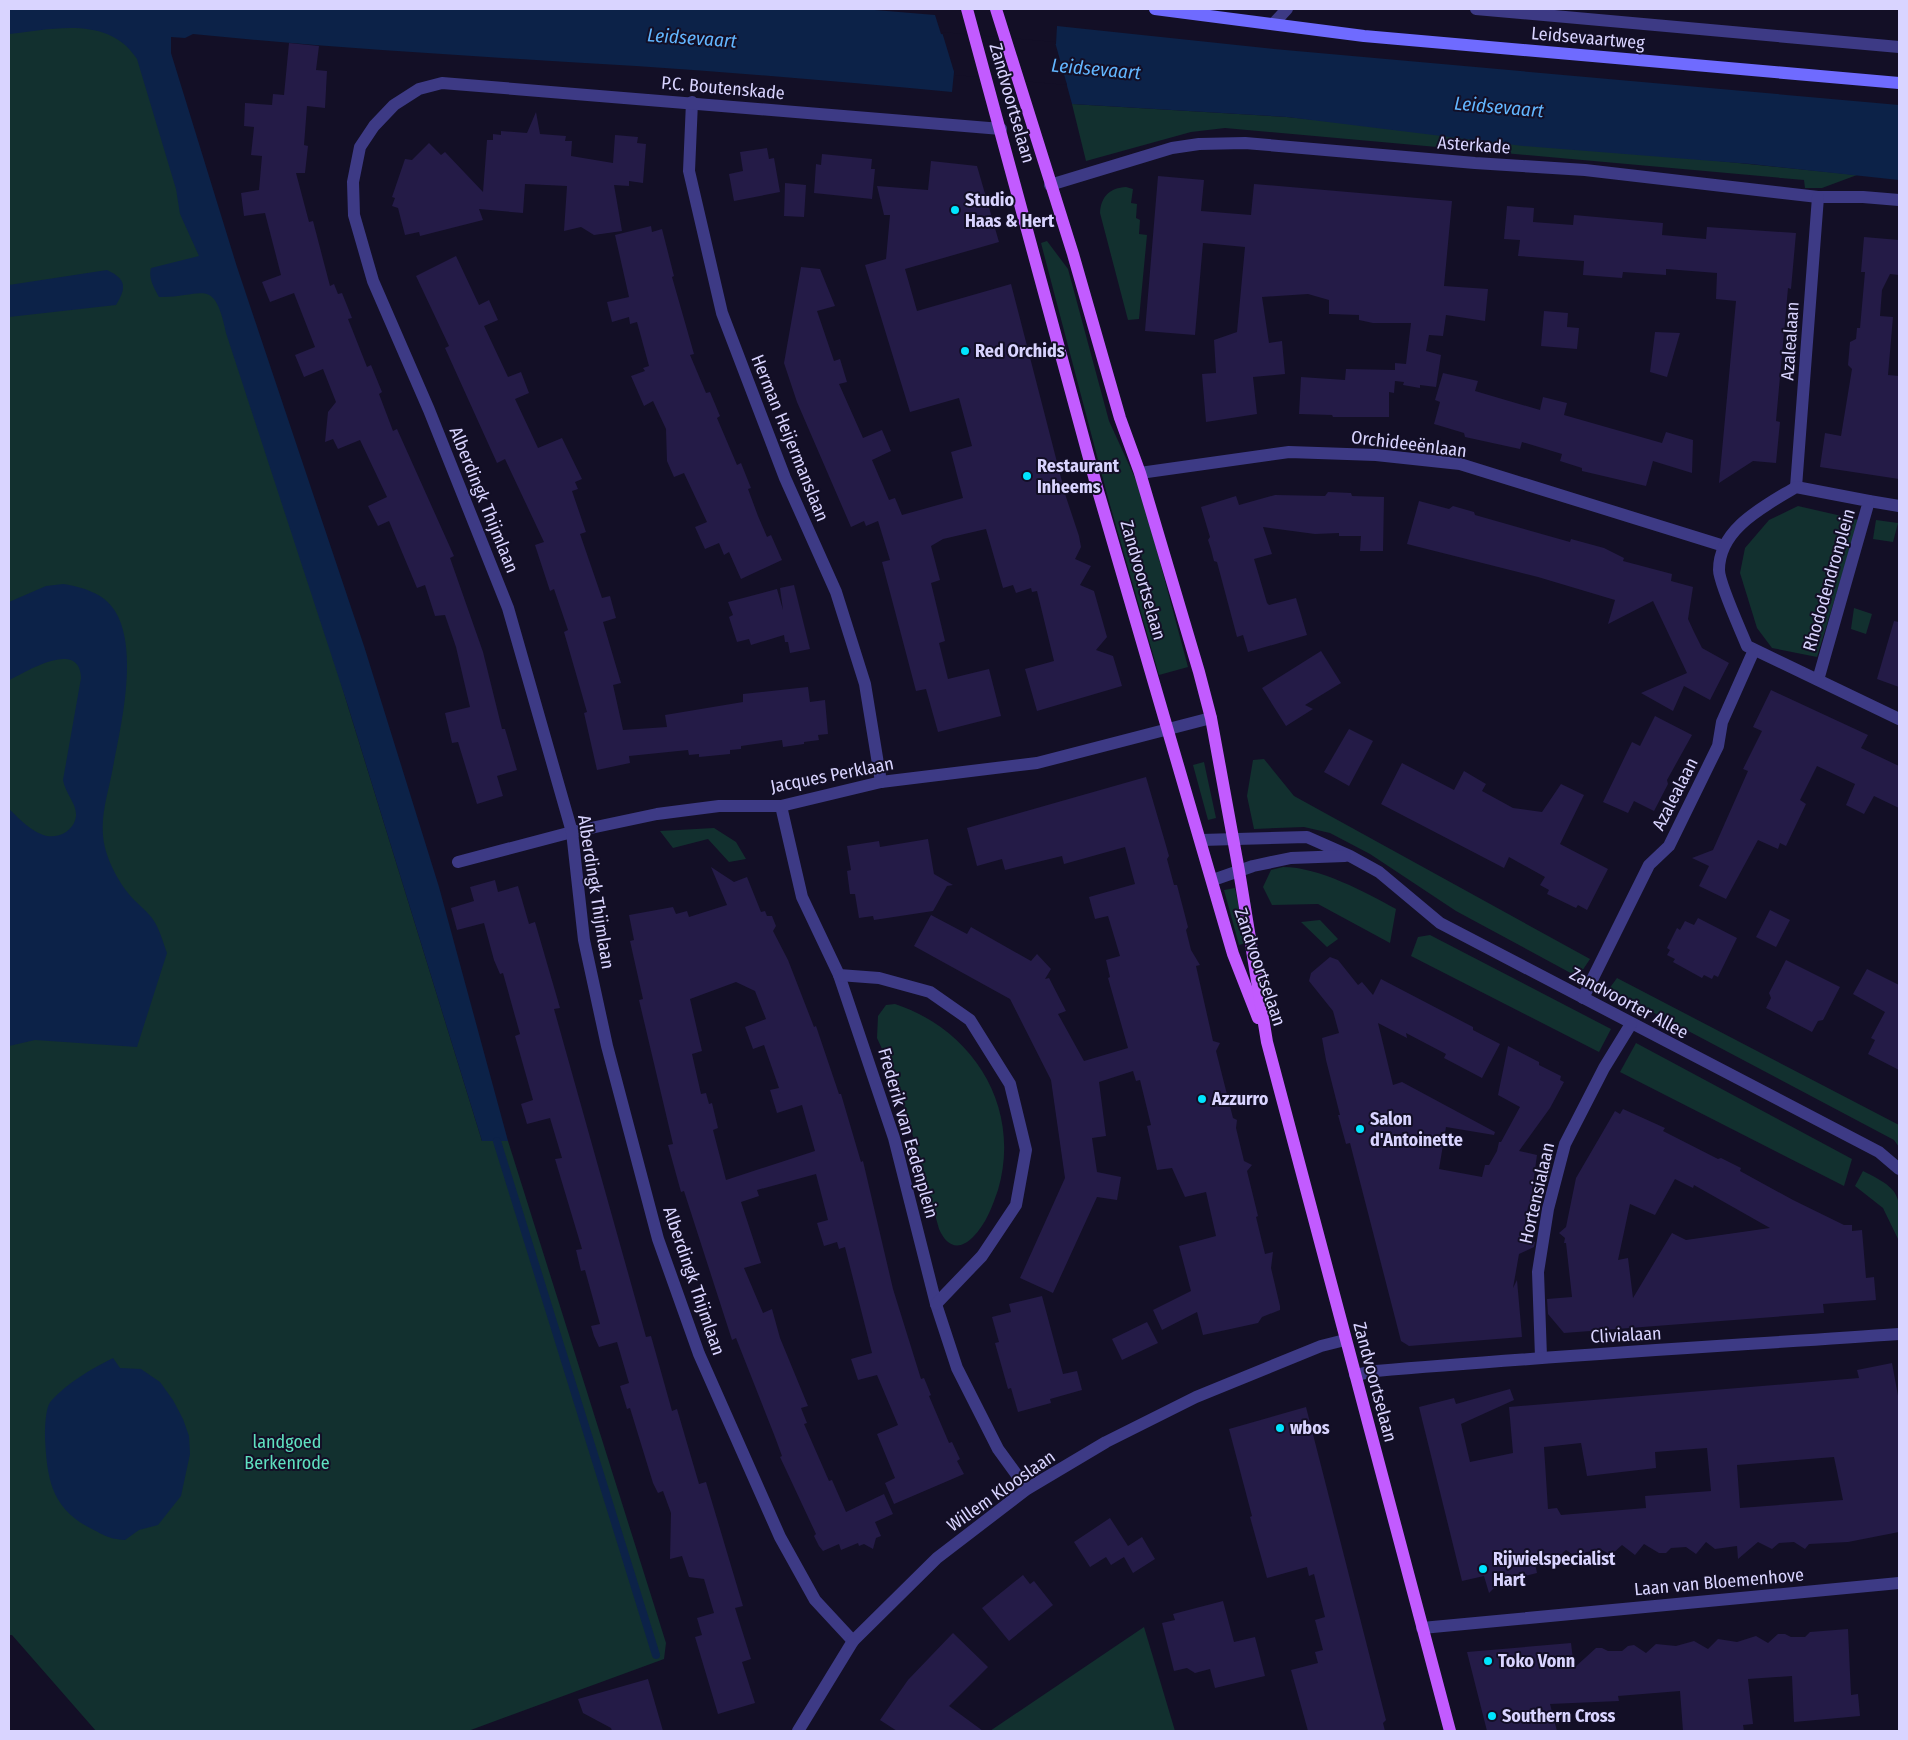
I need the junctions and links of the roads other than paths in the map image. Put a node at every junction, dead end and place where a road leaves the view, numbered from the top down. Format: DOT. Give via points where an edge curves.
graph roads {
  1 [pos="968,9"];
  2 [pos="996,9"];
  3 [pos="1155,9"];
  4 [pos="1287,9"];
  5 [pos="1476,9"];
  6 [pos="1530,11"];
  7 [pos="1584,14"];
  8 [pos="1274,24"];
  9 [pos="1899,48"];
  10 [pos="442,83"];
  11 [pos="1899,83"];
  12 [pos="692,102"];
  13 [pos="1001,129"];
  14 [pos="1050,185"];
  15 [pos="1818,197"];
  16 [pos="1899,200"];
  17 [pos="1140,473"];
  18 [pos="1796,487"];
  19 [pos="1869,501"];
  20 [pos="1899,506"];
  21 [pos="1724,546"];
  22 [pos="1754,650"];
  23 [pos="1818,680"];
  24 [pos="1211,718"];
  25 [pos="1899,719"];
  26 [pos="1168,730"];
  27 [pos="881,782"];
  28 [pos="781,806"];
  29 [pos="572,832"];
  30 [pos="1233,839"];
  31 [pos="1201,840"];
  32 [pos="1350,856"];
  33 [pos="458,862"];
  34 [pos="1239,871"];
  35 [pos="1213,880"];
  36 [pos="839,975"];
  37 [pos="1583,998"];
  38 [pos="1631,1024"];
  39 [pos="1267,1042"];
  40 [pos="1899,1169"];
  41 [pos="936,1304"];
  42 [pos="1899,1334"];
  43 [pos="1345,1340"];
  44 [pos="1541,1357"];
  45 [pos="1355,1375"];
  46 [pos="1027,1489"];
  47 [pos="1899,1583"];
  48 [pos="1422,1628"];
  49 [pos="853,1641"];
  50 [pos="798,1731"];
  51 [pos="1450,1731"];
  1 -- 13 [label="main road, Zandvoortselaan"];
  2 -- 14 [label="main road, Zandvoortselaan"];
  3 -- 8 [label="main road, Leidsevaartweg"];
  4 -- 8 [label="street"];
  5 -- 6 [label="street, Leidsevaartweg"];
  6 -- 7 [label="street, Leidsevaartweg"];
  7 -- 9 [label="street, Leidsevaartweg"];
  8 -- 11 [label="main road, Leidsevaartweg" via="1364,36"];
  10 -- 12 [label="street, P.C. Boutenskade"];
  10 -- 29 [label="street, Alberdingk Thijmlaan" via="418,89 394,104 360,147 353,182 354,215 373,281 429,410 508,608"];
  12 -- 13 [label="street, P.C. Boutenskade"];
  12 -- 27 [label="street, Herman Heijermanslaan" via="689,171 722,313 785,478 836,592 865,684"];
  13 -- 26 [label="main road, Zandvoortselaan" via="1096,484"];
  14 -- 15 [label="street, Asterkade" via="1172,148 1245,143 1585,170"];
  14 -- 17 [label="main road, Zandvoortselaan" via="1120,418"];
  15 -- 16 [label="street, Asterkade" via="1863,196"];
  15 -- 18 [label="street, Azalealaan"];
  17 -- 21 [label="street, Orchideeënlaan" via="1289,452 1376,455 1460,464"];
  17 -- 24 [label="main road, Zandvoortselaan"];
  18 -- 19 [label="street, Rhododendronplein"];
  18 -- 21 [label="street" via="1748,517"];
  19 -- 20 [label="street"];
  19 -- 23 [label="street, Rhododendronplein"];
  21 -- 22 [label="street" via="1719,571 1747,646"];
  22 -- 23 [label="street"];
  22 -- 37 [label="street, Azalealaan" via="1722,722 1718,746 1699,786 1669,846 1649,865"];
  23 -- 25 [label="street"];
  24 -- 26 [label="street, Jacques Perklaan"];
  24 -- 30 [label="main road, Zandvoortselaan"];
  26 -- 27 [label="street, Jacques Perklaan" via="1037,763"];
  26 -- 31 [label="main road, Zandvoortselaan"];
  27 -- 28 [label="street, Jacques Perklaan"];
  28 -- 29 [label="street, Jacques Perklaan" via="719,806 657,814"];
  28 -- 36 [label="street, Frederik van Eedenplein" via="802,897"];
  29 -- 33 [label="street, Jacques Perklaan"];
  29 -- 49 [label="street, Alberdingk Thijmlaan" via="584,940 658,1239 699,1354 780,1537 815,1600"];
  30 -- 31 [label="street, Zandvoorter Allee"];
  30 -- 32 [label="street, Zandvoorter Allee" via="1307,837"];
  30 -- 34 [label="main road, Zandvoortselaan"];
  31 -- 35 [label="main road, Zandvoortselaan"];
  32 -- 34 [label="street" via="1291,858"];
  32 -- 37 [label="street, Zandvoorter Allee" via="1379,872 1440,922"];
  34 -- 35 [label="street"];
  34 -- 39 [label="main road, Zandvoortselaan"];
  35 -- 39 [label="main road, Zandvoortselaan" via="1233,954"];
  36 -- 41 [label="street, Frederik van Eedenplein" via="894,1138"];
  36 -- 41 [label="street" via="879,978 930,992 970,1020 1010,1084 1026,1150 1016,1205 982,1256"];
  37 -- 38 [label="street, Zandvoorter Allee"];
  38 -- 40 [label="street, Zandvoorter Allee" via="1879,1152"];
  38 -- 44 [label="street, Hortensialaan" via="1564,1144 1548,1209 1538,1272"];
  39 -- 43 [label="main road, Zandvoortselaan"];
  41 -- 46 [label="street, Frederik van Eedenplein" via="958,1368 998,1449"];
  42 -- 44 [label="street, Clivialaan"];
  43 -- 45 [label="main road, Zandvoortselaan"];
  43 -- 46 [label="street, Willem Klooslaan" via="1321,1346 1196,1398 1106,1442"];
  44 -- 45 [label="street, Clivialaan"];
  45 -- 48 [label="main road, Zandvoortselaan"];
  46 -- 49 [label="street, Willem Klooslaan" via="937,1558"];
  47 -- 48 [label="street, Laan van Bloemenhove"];
  48 -- 51 [label="main road, Zandvoortselaan"];
  49 -- 50 [label="street, Willem Klooslaan"];
}
